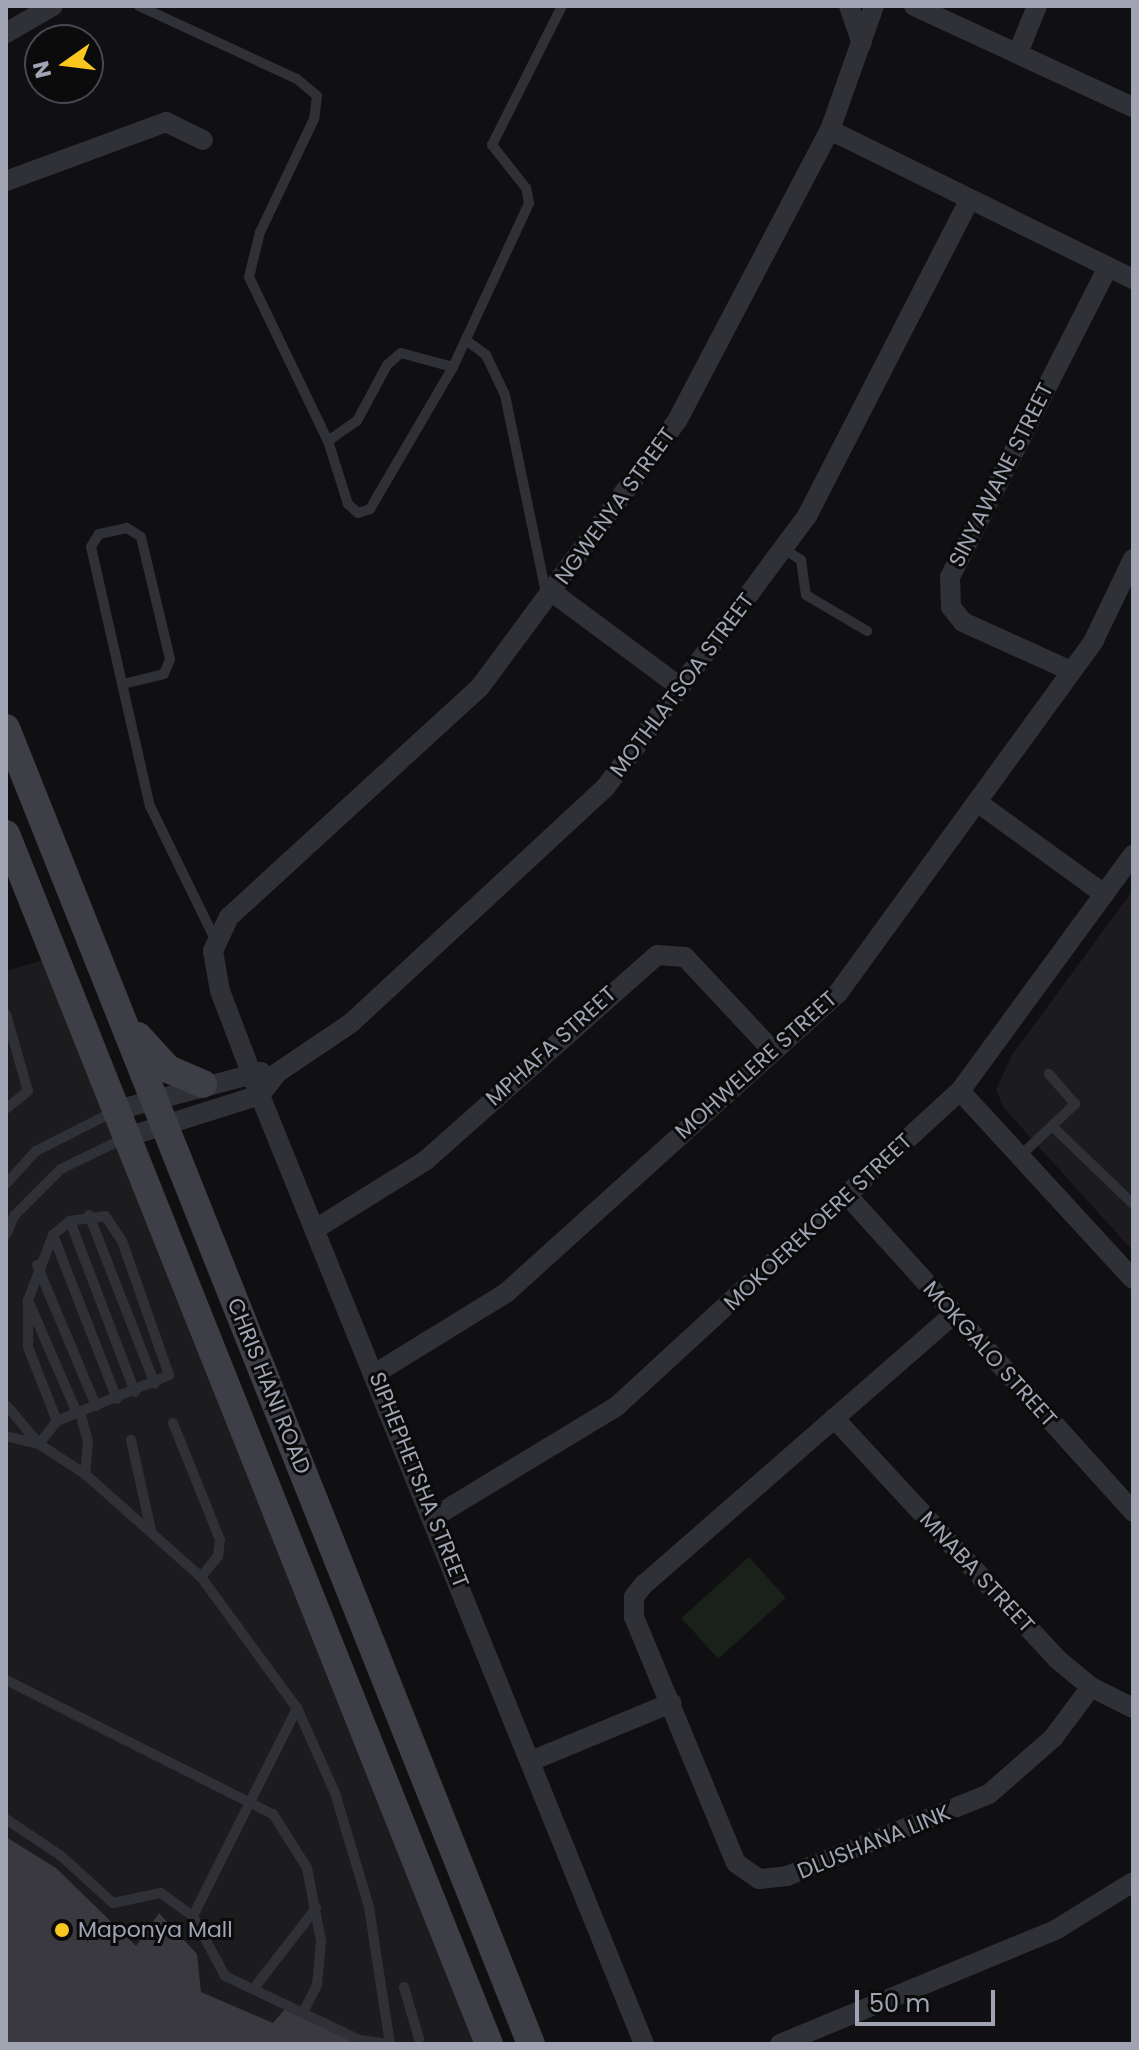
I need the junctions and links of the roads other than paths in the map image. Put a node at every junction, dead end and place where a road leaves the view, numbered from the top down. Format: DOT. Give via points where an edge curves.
graph roads {
  1 [pos="53,6"];
  2 [pos="139,6"];
  3 [pos="562,6"];
  4 [pos="849,6"];
  5 [pos="874,6"];
  6 [pos="914,6"];
  7 [pos="1037,6"];
  8 [pos="6,33"];
  9 [pos="862,43"];
  10 [pos="1018,53"];
  11 [pos="1133,107"];
  12 [pos="830,130"];
  13 [pos="203,140"];
  14 [pos="6,181"];
  15 [pos="969,201"];
  16 [pos="1108,267"];
  17 [pos="1133,279"];
  18 [pos="467,341"];
  19 [pos="453,367"];
  20 [pos="328,441"];
  21 [pos="784,549"];
  22 [pos="1133,559"];
  23 [pos="550,596"];
  24 [pos="867,631"];
  25 [pos="1071,671"];
  26 [pos="123,684"];
  27 [pos="680,687"];
  28 [pos="6,728"];
  29 [pos="977,802"];
  30 [pos="6,834"];
  31 [pos="1133,855"];
  32 [pos="1104,894"];
  33 [pos="215,939"];
  34 [pos="120,1013"];
  35 [pos="6,1014"];
  36 [pos="772,1050"];
  37 [pos="251,1072"];
  38 [pos="277,1073"];
  39 [pos="1049,1074"];
  40 [pos="203,1084"];
  41 [pos="960,1091"];
  42 [pos="260,1095"];
  43 [pos="152,1096"];
  44 [pos="6,1109"];
  45 [pos="117,1110"];
  46 [pos="163,1123"];
  47 [pos="1053,1127"];
  48 [pos="130,1136"];
  49 [pos="1020,1156"];
  50 [pos="6,1184"];
  51 [pos="847,1195"];
  52 [pos="1133,1204"];
  53 [pos="89,1215"];
  54 [pos="70,1221"];
  55 [pos="317,1228"];
  56 [pos="6,1235"];
  57 [pos="53,1235"];
  58 [pos="37,1265"];
  59 [pos="1133,1279"];
  60 [pos="28,1300"];
  61 [pos="954,1314"];
  62 [pos="376,1373"];
  63 [pos="155,1384"];
  64 [pos="6,1391"];
  65 [pos="135,1392"];
  66 [pos="117,1399"];
  67 [pos="96,1406"];
  68 [pos="7,1409"];
  69 [pos="79,1412"];
  70 [pos="834,1418"];
  71 [pos="57,1421"];
  72 [pos="173,1423"];
  73 [pos="6,1436"];
  74 [pos="131,1440"];
  75 [pos="39,1444"];
  76 [pos="85,1474"];
  77 [pos="1133,1512"];
  78 [pos="434,1517"];
  79 [pos="151,1530"];
  80 [pos="201,1577"];
  81 [pos="6,1680"];
  82 [pos="1091,1687"];
  83 [pos="671,1703"];
  84 [pos="297,1708"];
  85 [pos="1133,1708"];
  86 [pos="531,1761"];
  87 [pos="250,1798"];
  88 [pos="6,1819"];
  89 [pos="1133,1882"];
  90 [pos="316,1908"];
  91 [pos="193,1916"];
  92 [pos="255,1987"];
  93 [pos="404,1987"];
  94 [pos="305,2009"];
  95 [pos="419,2039"];
  96 [pos="390,2044"];
  97 [pos="489,2044"];
  98 [pos="531,2044"];
  99 [pos="644,2044"];
  100 [pos="780,2044"];
  1 -- 8 [label="street"];
  2 -- 20 [label="lane" via="297,79 317,96 314,119 260,232 249,277"];
  3 -- 18 [label="lane" via="492,145 526,188 529,203"];
  4 -- 9 [label="street"];
  5 -- 9 [label="street, NGWENYA STREET"];
  6 -- 10 [label="street"];
  7 -- 10 [label="street"];
  9 -- 12 [label="street, NGWENYA STREET"];
  10 -- 11 [label="street"];
  12 -- 15 [label="street"];
  12 -- 23 [label="street, NGWENYA STREET" via="677,421"];
  13 -- 14 [label="street" via="166,122"];
  15 -- 16 [label="street"];
  15 -- 21 [label="street, MOTHLATSOA STREET" via="832,474"];
  16 -- 17 [label="street"];
  16 -- 25 [label="street, SINYAWANE STREET" via="950,577 948,592 963,622"];
  18 -- 19 [label="lane"];
  18 -- 23 [label="lane" via="486,355 505,395"];
  19 -- 20 [label="lane" via="401,353 387,365 357,421"];
  19 -- 20 [label="lane" via="370,509 358,513 348,504"];
  21 -- 24 [label="lane" via="801,560 806,595"];
  21 -- 27 [label="street, MOTHLATSOA STREET"];
  22 -- 25 [label="street, MOHWELERE STREET" via="1094,640"];
  23 -- 27 [label="street"];
  23 -- 33 [label="street, NGWENYA STREET" via="455,712 229,917"];
  25 -- 29 [label="street, MOHWELERE STREET"];
  26 -- 26 [label="lane" via="91,547 99,534 127,528 141,537 170,659 164,674"];
  26 -- 33 [label="lane" via="150,806"];
  27 -- 38 [label="street, MOTHLATSOA STREET" via="576,818 351,1023"];
  28 -- 34 [label="main road, CHRIS HANI ROAD"];
  29 -- 32 [label="street"];
  29 -- 36 [label="street, MOHWELERE STREET" via="838,993"];
  30 -- 45 [label="main road, CHRIS HANI ROAD"];
  31 -- 32 [label="street, MOKOEREKOERE STREET"];
  32 -- 41 [label="street, MOKOEREKOERE STREET"];
  33 -- 37 [label="street, SIPHEPHETSHA STREET" via="214,972"];
  34 -- 40 [label="main road" via="161,1063"];
  34 -- 43 [label="main road, CHRIS HANI ROAD"];
  35 -- 44 [label="lane" via="28,1091"];
  36 -- 55 [label="street, MPHAFA STREET" via="685,957 657,955 425,1161"];
  36 -- 62 [label="street, MOHWELERE STREET" via="506,1293"];
  37 -- 38 [label="street"];
  37 -- 40 [label="street"];
  37 -- 42 [label="street, SIPHEPHETSHA STREET"];
  38 -- 42 [label="street, MOTHLATSOA STREET"];
  39 -- 47 [label="lane" via="1075,1102"];
  40 -- 43 [label="street"];
  41 -- 49 [label="street"];
  41 -- 51 [label="street, MOKOEREKOERE STREET"];
  42 -- 46 [label="street"];
  42 -- 55 [label="street, SIPHEPHETSHA STREET"];
  43 -- 45 [label="street"];
  43 -- 46 [label="main road, CHRIS HANI ROAD"];
  45 -- 48 [label="main road, CHRIS HANI ROAD"];
  45 -- 50 [label="lane" via="36,1151"];
  46 -- 48 [label="street"];
  46 -- 98 [label="main road, CHRIS HANI ROAD"];
  47 -- 49 [label="lane"];
  47 -- 52 [label="lane"];
  48 -- 56 [label="lane" via="61,1169 14,1216"];
  48 -- 97 [label="main road, CHRIS HANI ROAD"];
  49 -- 59 [label="street"];
  51 -- 61 [label="street, MOKGALO STREET"];
  51 -- 78 [label="street, MOKOEREKOERE STREET" via="606,1414"];
  53 -- 54 [label="lane"];
  53 -- 63 [label="lane"];
  53 -- 63 [label="lane" via="111,1220 122,1241 169,1366 169,1375"];
  54 -- 57 [label="lane"];
  54 -- 65 [label="lane"];
  55 -- 62 [label="street, SIPHEPHETSHA STREET"];
  57 -- 58 [label="lane"];
  57 -- 66 [label="lane"];
  58 -- 60 [label="lane"];
  58 -- 67 [label="lane"];
  60 -- 69 [label="lane"];
  60 -- 71 [label="lane" via="28,1347"];
  61 -- 70 [label="street, DLUSHANA LINK"];
  61 -- 77 [label="street, MOKGALO STREET"];
  62 -- 78 [label="street, SIPHEPHETSHA STREET"];
  63 -- 65 [label="lane"];
  64 -- 68 [label="lane"];
  65 -- 66 [label="lane"];
  66 -- 67 [label="lane"];
  67 -- 69 [label="lane"];
  68 -- 75 [label="lane"];
  69 -- 71 [label="lane"];
  69 -- 76 [label="lane" via="88,1441"];
  70 -- 82 [label="street, MNABA STREET" via="1057,1659"];
  70 -- 83 [label="street, DLUSHANA LINK" via="637,1590 634,1617"];
  71 -- 75 [label="lane"];
  72 -- 80 [label="lane" via="220,1540 218,1556"];
  73 -- 75 [label="lane"];
  74 -- 79 [label="lane"];
  75 -- 76 [label="lane"];
  76 -- 79 [label="lane"];
  78 -- 86 [label="street, SIPHEPHETSHA STREET"];
  79 -- 80 [label="lane"];
  80 -- 84 [label="lane"];
  81 -- 87 [label="lane"];
  82 -- 83 [label="street, DLUSHANA LINK" via="1053,1738 989,1794 773,1878 750,1876 736,1863"];
  82 -- 85 [label="street, MNABA STREET"];
  83 -- 86 [label="street"];
  84 -- 87 [label="lane"];
  84 -- 96 [label="lane" via="335,1793 369,1907"];
  86 -- 99 [label="street, SIPHEPHETSHA STREET"];
  87 -- 90 [label="lane" via="292,1836"];
  87 -- 91 [label="lane"];
  88 -- 91 [label="lane" via="60,1855 113,1903 161,1893"];
  89 -- 100 [label="street" via="1057,1929"];
  90 -- 92 [label="lane"];
  90 -- 94 [label="lane" via="321,1965"];
  91 -- 92 [label="lane" via="216,1966"];
  92 -- 94 [label="lane"];
  93 -- 95 [label="lane"];
  94 -- 96 [label="lane" via="360,2040"];
}
